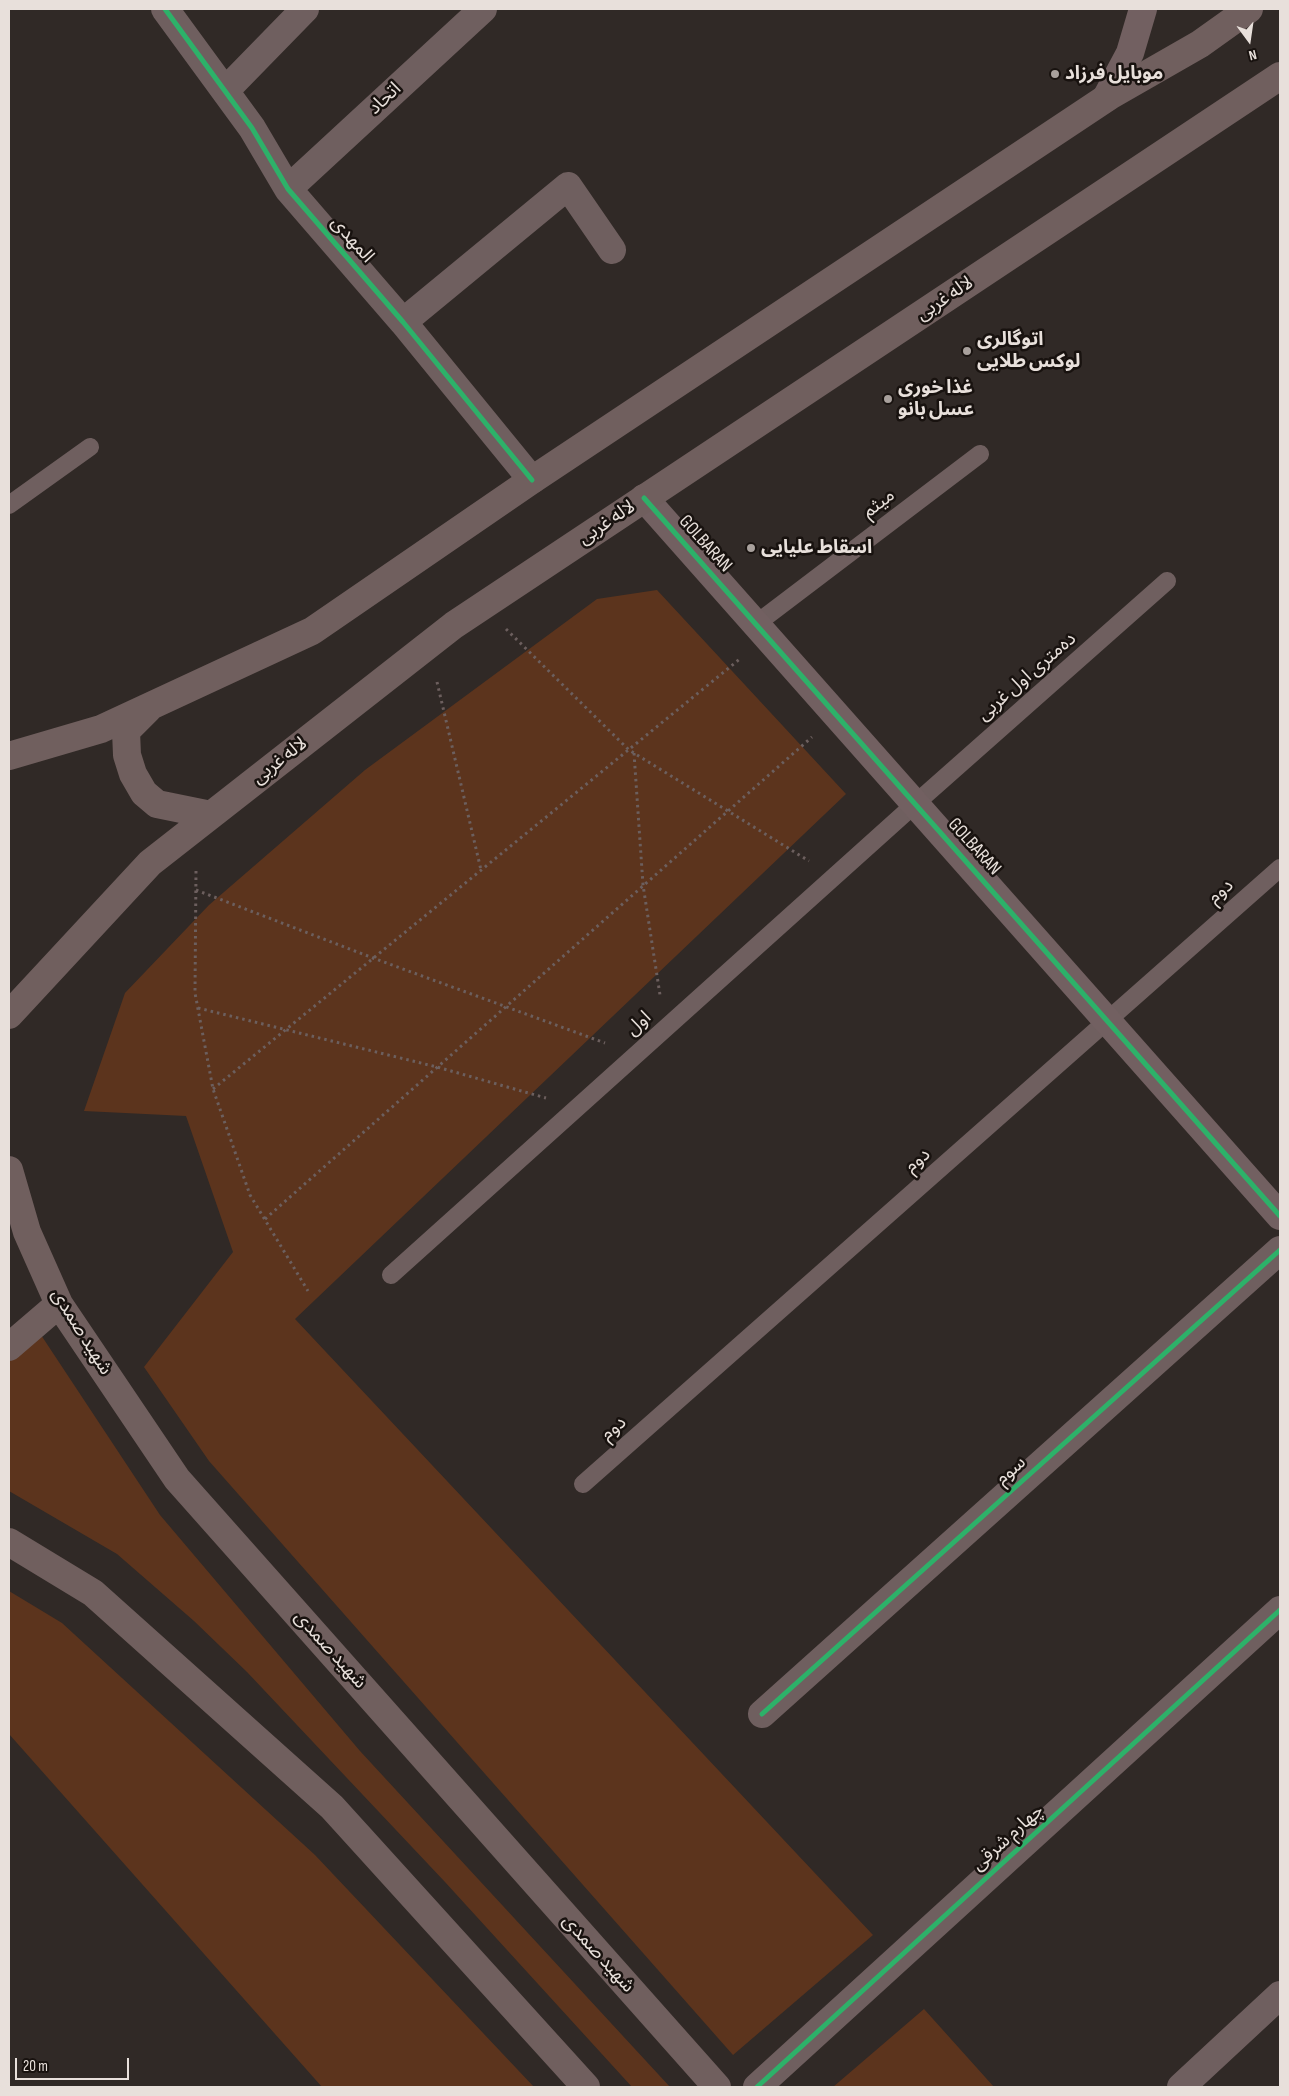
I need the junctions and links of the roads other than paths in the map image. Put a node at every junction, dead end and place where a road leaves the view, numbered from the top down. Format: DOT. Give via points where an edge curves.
graph roads {
  1 [pos="165,9"];
  2 [pos="305,9"];
  3 [pos="483,9"];
  4 [pos="1143,9"];
  5 [pos="1249,9"];
  6 [pos="1280,76"];
  7 [pos="225,91"];
  8 [pos="1106,98"];
  9 [pos="288,189"];
  10 [pos="612,250"];
  11 [pos="403,322"];
  12 [pos="90,447"];
  13 [pos="980,454"];
  14 [pos="532,480"];
  15 [pos="644,498"];
  16 [pos="9,505"];
  17 [pos="1166,582"];
  18 [pos="762,630"];
  19 [pos="150,706"];
  20 [pos="9,756"];
  21 [pos="915,804"];
  22 [pos="203,821"];
  23 [pos="1280,868"];
  24 [pos="9,1015"];
  25 [pos="1108,1022"];
  26 [pos="9,1170"];
  27 [pos="1280,1216"];
  28 [pos="1280,1250"];
  29 [pos="391,1275"];
  30 [pos="59,1304"];
  31 [pos="9,1348"];
  32 [pos="583,1484"];
  33 [pos="9,1542"];
  34 [pos="1280,1610"];
  35 [pos="762,1714"];
  36 [pos="1280,1995"];
  37 [pos="586,2087"];
  38 [pos="716,2087"];
  39 [pos="757,2087"];
  40 [pos="1181,2087"];
  1 -- 7 [label="street, المهدی"];
  2 -- 7 [label="street"];
  3 -- 9 [label="street, اتحاد"];
  4 -- 8 [label="street" via="1130,53"];
  5 -- 8 [label="main road" via="1200,44"];
  6 -- 15 [label="main road, لاله غربی"];
  7 -- 9 [label="street, المهدی" via="252,128"];
  8 -- 14 [label="main road"];
  9 -- 11 [label="street, المهدی"];
  10 -- 11 [label="street" via="568,186"];
  11 -- 14 [label="street, المهدی"];
  12 -- 16 [label="lane"];
  13 -- 18 [label="lane, میثم"];
  14 -- 19 [label="main road" via="312,630"];
  15 -- 18 [label="street, GOLBARAN"];
  15 -- 22 [label="main road, لاله غربی" via="454,625"];
  17 -- 21 [label="lane, ده‌متری اول غربی"];
  18 -- 21 [label="street, GOLBARAN"];
  19 -- 20 [label="main road" via="101,729"];
  19 -- 22 [label="main road" via="126,731 127,755 133,774 144,793 157,804"];
  21 -- 25 [label="street, GOLBARAN"];
  21 -- 29 [label="lane, اول"];
  22 -- 24 [label="main road, لاله غربی" via="150,863"];
  23 -- 25 [label="lane, دوم"];
  25 -- 27 [label="street, GOLBARAN"];
  25 -- 32 [label="lane, دوم"];
  26 -- 30 [label="main road, شهید صمدی" via="27,1232"];
  28 -- 35 [label="street, سوم"];
  30 -- 31 [label="main road"];
  30 -- 38 [label="main road, شهید صمدی" via="178,1479"];
  33 -- 37 [label="main road" via="93,1594 332,1807"];
  34 -- 39 [label="street, چهارم شرقی"];
  36 -- 40 [label="street"];
}
